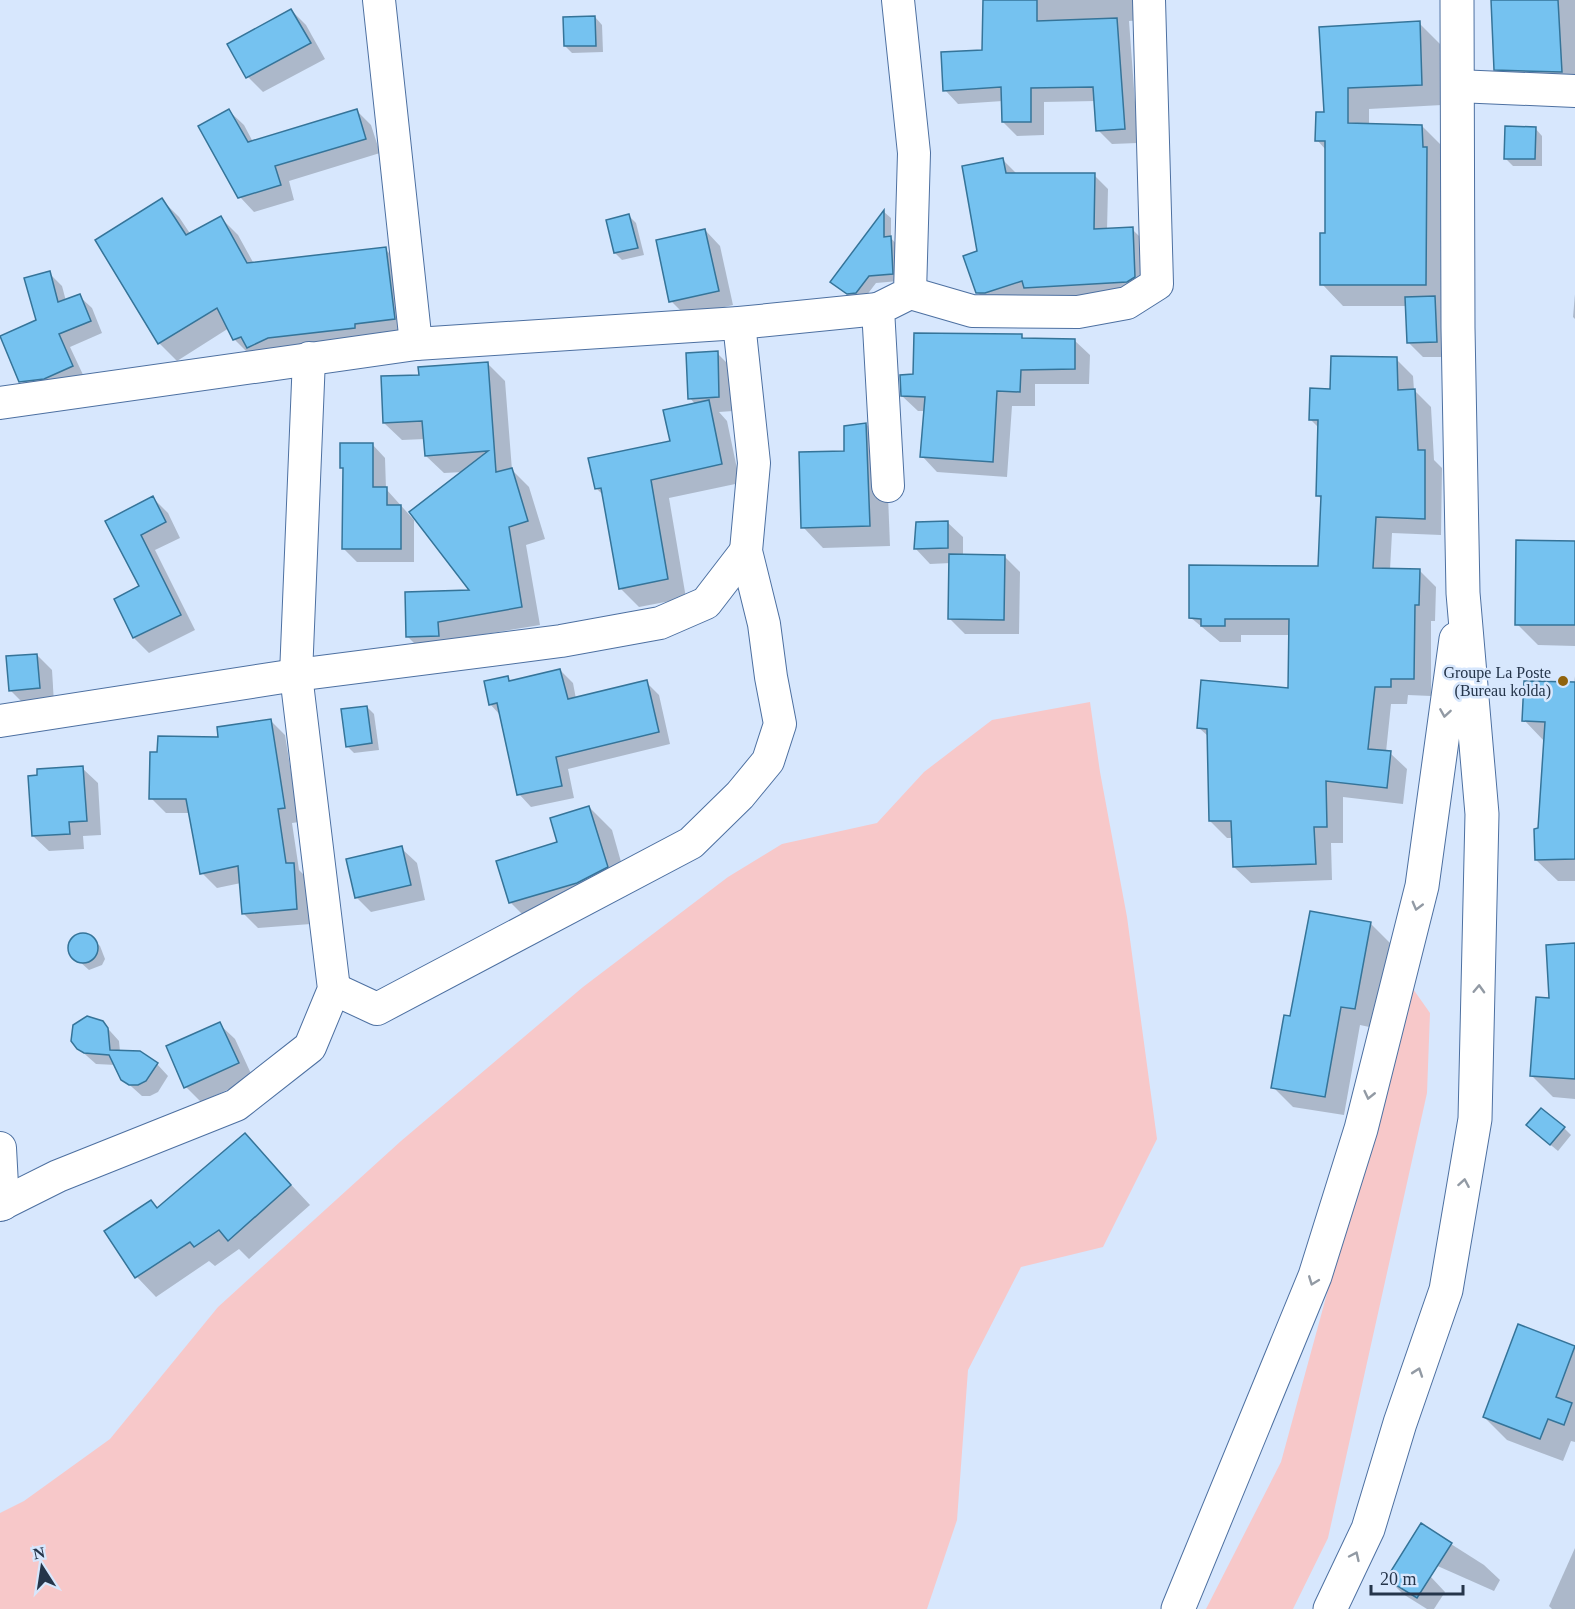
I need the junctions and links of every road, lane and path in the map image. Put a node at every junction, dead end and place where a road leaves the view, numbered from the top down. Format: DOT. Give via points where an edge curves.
graph roads {
  1 [pos="379,0"];
  2 [pos="898,0"];
  3 [pos="1149,0"];
  4 [pos="1457,0"];
  5 [pos="1457,86"];
  6 [pos="1575,91"];
  7 [pos="910,293"];
  8 [pos="878,309"];
  9 [pos="739,322"];
  10 [pos="416,344"];
  11 [pos="309,358"];
  12 [pos="0,403"];
  13 [pos="888,486"];
  14 [pos="746,551"];
  15 [pos="1463,593"];
  16 [pos="296,675"];
  17 [pos="0,721"];
  18 [pos="334,989"];
  19 [pos="0,1148"];
  20 [pos="1,1204"];
  21 [pos="1178,1609"];
  22 [pos="1330,1609"];
  1 -- 10 [label="street"];
  2 -- 7 [label="street" via="914,153"];
  3 -- 7 [label="street" via="1157,284 1127,303 1078,312 972,311"];
  4 -- 5 [label="main road"];
  5 -- 6 [label="street"];
  5 -- 15 [label="main road"];
  7 -- 8 [label="street"];
  8 -- 9 [label="street"];
  8 -- 13 [label="street"];
  9 -- 10 [label="street"];
  9 -- 14 [label="street" via="754,463"];
  10 -- 11 [label="street"];
  11 -- 12 [label="street"];
  11 -- 16 [label="street"];
  14 -- 16 [label="street" via="706,603 660,623 561,641"];
  14 -- 18 [label="street" via="764,624 780,724 768,761 740,795 691,843 377,1009"];
  15 -- 21 [label="main road, one-way" via="1422,886 1361,1129 1315,1276"];
  22 -- 15 [label="main road, one-way" via="1368,1529 1446,1290 1475,1119 1482,814"];
  16 -- 17 [label="street"];
  16 -- 18 [label="street"];
  18 -- 20 [label="street" via="309,1047 237,1105 58,1176"];
  19 -- 20 [label="street"];
}
